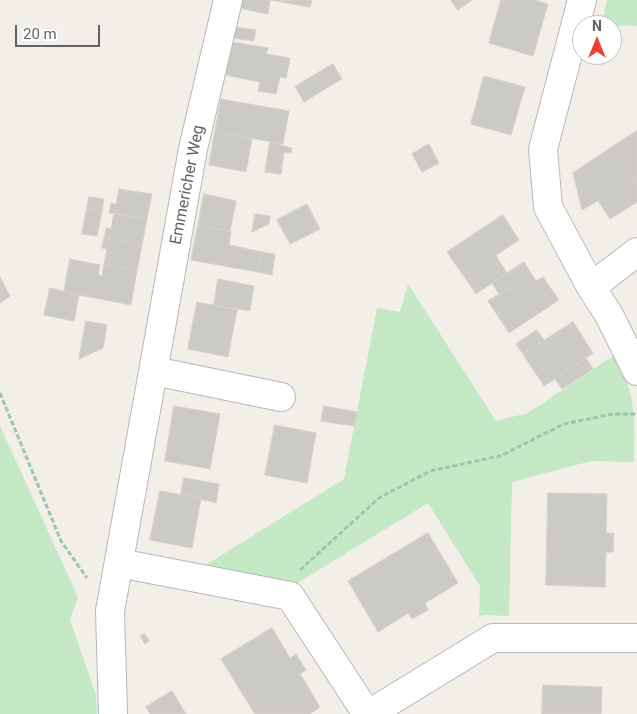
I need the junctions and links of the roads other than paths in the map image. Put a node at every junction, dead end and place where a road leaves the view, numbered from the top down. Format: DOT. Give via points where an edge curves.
graph roads {
  1 [pos="228,0"];
  2 [pos="582,0"];
  3 [pos="637,252"];
  4 [pos="591,288"];
  5 [pos="154,371"];
  6 [pos="637,371"];
  7 [pos="281,396"];
  8 [pos="119,563"];
  9 [pos="637,638"];
  10 [pos="113,714"];
  11 [pos="368,714"];
  1 -- 5 [label="street, Emmericher Weg" via="193,149"];
  2 -- 4 [label="street" via="543,149 548,207"];
  3 -- 4 [label="street"];
  4 -- 6 [label="street" via="609,315"];
  5 -- 7 [label="street"];
  5 -- 8 [label="street, Emmericher Weg"];
  8 -- 10 [label="street, Emmericher Weg" via="110,611"];
  8 -- 11 [label="street" via="290,596"];
  9 -- 11 [label="street" via="493,638"];
}
